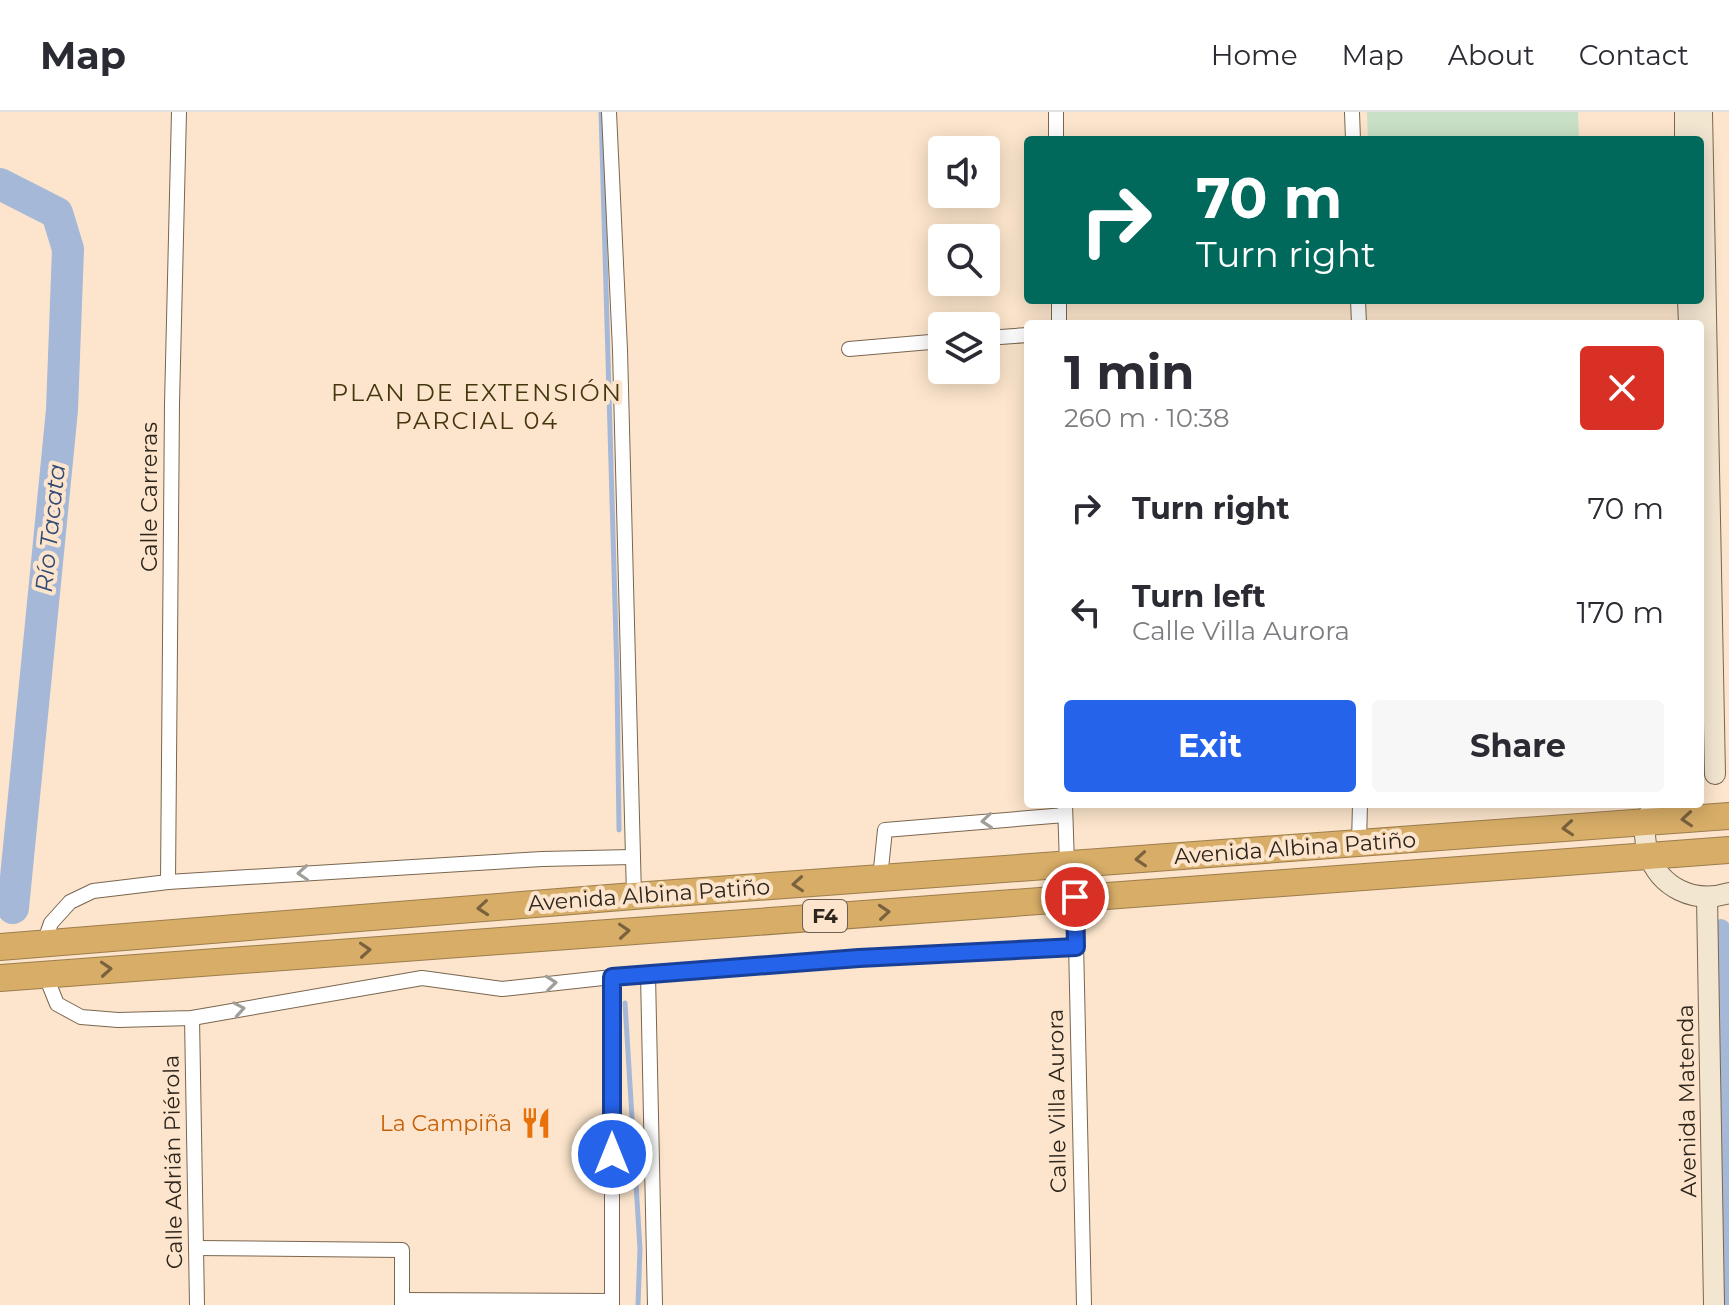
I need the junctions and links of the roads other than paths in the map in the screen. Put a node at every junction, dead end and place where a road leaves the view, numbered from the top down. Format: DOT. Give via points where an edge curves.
graph roads {
  1 [pos="179,112"];
  2 [pos="609,112"];
  3 [pos="1056,112"];
  4 [pos="1352,112"];
  5 [pos="1685,112"];
  6 [pos="1702,112"];
  7 [pos="1056,136"];
  8 [pos="1353,136"];
  9 [pos="1685,136"];
  10 [pos="1702,136"];
  11 [pos="1704,214"];
  12 [pos="1024,335"];
  13 [pos="1000,337"];
  14 [pos="928,342"];
  15 [pos="849,349"];
  16 [pos="1715,776"];
  17 [pos="1360,808"];
  18 [pos="1065,810"];
  19 [pos="1650,813"];
  20 [pos="1729,816"];
  21 [pos="1359,843"];
  22 [pos="1729,850"];
  23 [pos="1649,856"];
  24 [pos="632,857"];
  25 [pos="1067,864"];
  26 [pos="880,878"];
  27 [pos="168,882"];
  28 [pos="1729,893"];
  29 [pos="634,896"];
  30 [pos="1075,897"];
  31 [pos="1707,897"];
  32 [pos="44,943"];
  33 [pos="0,947"];
  34 [pos="1076,947"];
  35 [pos="45,974"];
  36 [pos="648,975"];
  37 [pos="612,977"];
  38 [pos="0,978"];
  39 [pos="192,1018"];
  40 [pos="196,1248"];
  41 [pos="402,1303"];
  42 [pos="612,1303"];
  43 [pos="197,1305"];
  44 [pos="655,1305"];
  45 [pos="1084,1305"];
  46 [pos="1714,1305"];
  1 -- 27 [label="street, Calle Carreras"];
  2 -- 24 [label="street" via="626,526"];
  3 -- 7 [label="street"];
  4 -- 8 [label="street"];
  5 -- 9 [label="main road"];
  6 -- 10 [label="main road"];
  11 -- 16 [label="main road"];
  12 -- 13 [label="street"];
  14 -- 15 [label="street"];
  17 -- 21 [label="street"];
  18 -- 25 [label="street"];
  18 -- 26 [label="street, one-way" via="885,830"];
  20 -- 19 [label="highway, Avenida Albina Patiño / F4, one-way"];
  19 -- 21 [label="highway, Avenida Albina Patiño / F4, one-way"];
  19 -- 23 [label="main road"];
  21 -- 25 [label="highway, Avenida Albina Patiño / F4, one-way"];
  22 -- 23 [label="highway, Avenida Albina Patiño / F4"];
  23 -- 30 [label="highway, Avenida Albina Patiño / F4"];
  23 -- 31 [label="main road" via="1659,875 1675,888"];
  24 -- 27 [label="street, one-way"];
  24 -- 29 [label="street"];
  25 -- 26 [label="highway, Avenida Albina Patiño / F4"];
  26 -- 29 [label="highway, Avenida Albina Patiño / F4, one-way"];
  27 -- 32 [label="street" via="93,891 70,902 51,923"];
  28 -- 31 [label="main road"];
  29 -- 32 [label="highway, Avenida Albina Patiño / F4, one-way"];
  30 -- 34 [label="street, Calle Villa Aurora"];
  35 -- 30 [label="highway, Avenida Albina Patiño / F4, one-way"];
  31 -- 46 [label="main road, Avenida Matenda"];
  32 -- 33 [label="highway, Avenida Albina Patiño / F4"];
  34 -- 36 [label="street"];
  34 -- 45 [label="street, Calle Villa Aurora"];
  35 -- 38 [label="highway, Avenida Albina Patiño / F4"];
  35 -- 39 [label="street" via="57,1004 81,1017"];
  36 -- 37 [label="street"];
  36 -- 44 [label="street"];
  39 -- 37 [label="street, one-way" via="422,978 502,989"];
  37 -- 42 [label="street"];
  39 -- 40 [label="street, Calle Adrián Piérola"];
  40 -- 41 [label="street" via="402,1250"];
  40 -- 43 [label="street, Calle Adrián Piérola"];
  41 -- 42 [label="street"];
}
